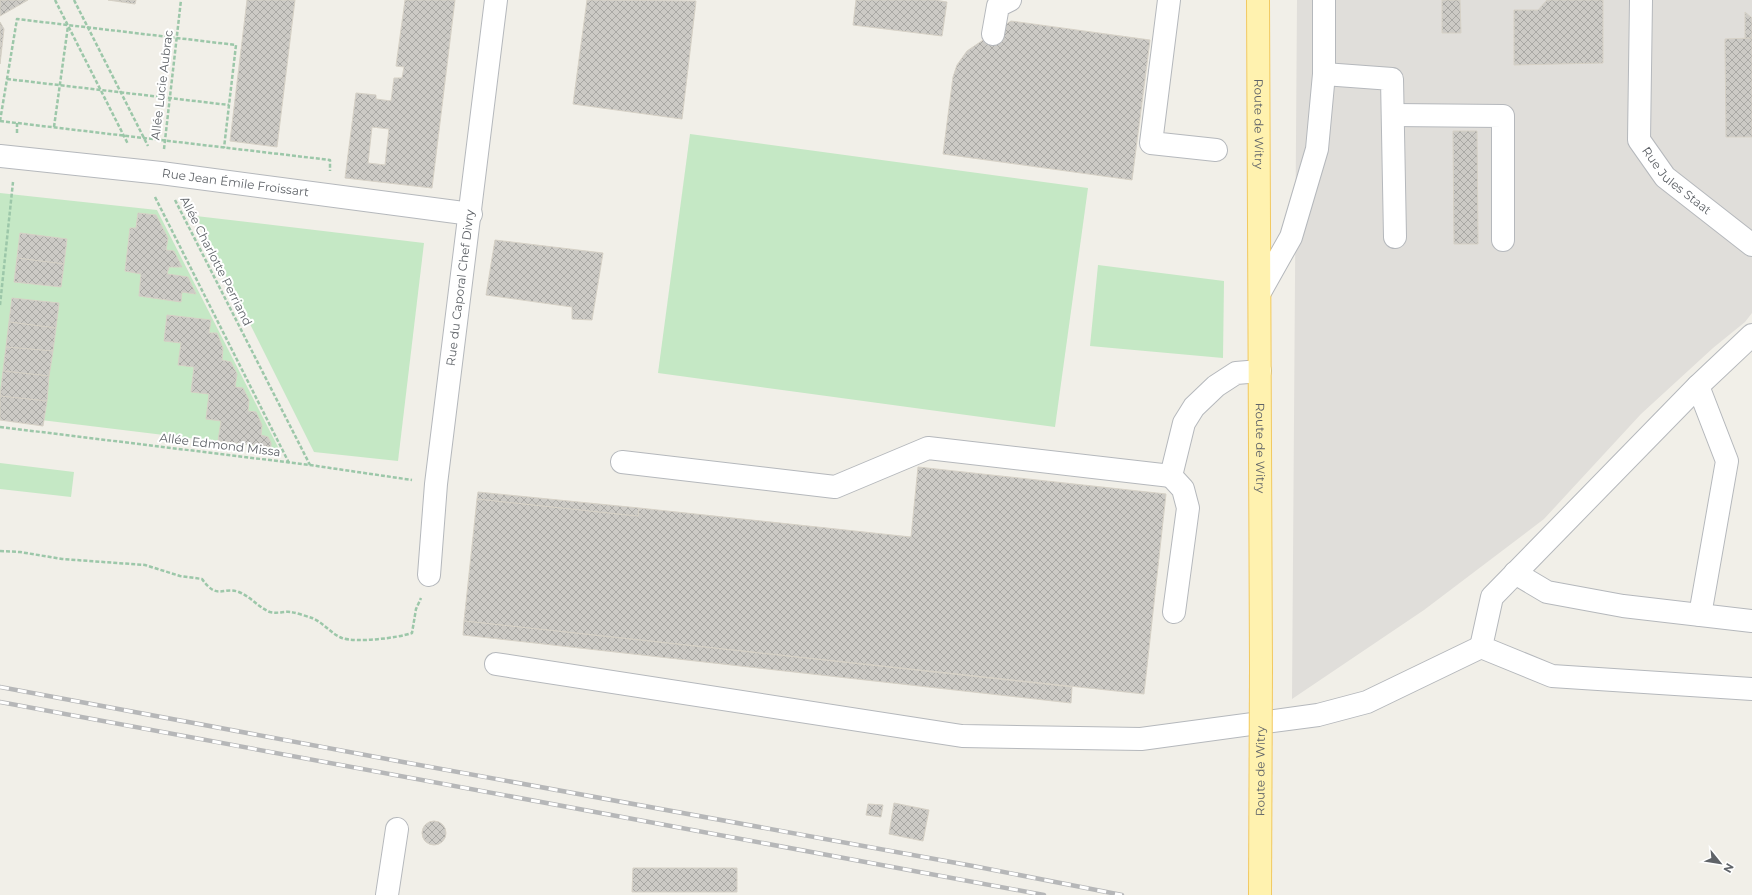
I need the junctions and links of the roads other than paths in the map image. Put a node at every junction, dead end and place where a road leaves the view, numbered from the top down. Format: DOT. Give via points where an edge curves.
graph roads {
  1 [pos="496,0"];
  2 [pos="1010,0"];
  3 [pos="1169,0"];
  4 [pos="1258,0"];
  5 [pos="1324,0"];
  6 [pos="1641,0"];
  7 [pos="993,34"];
  8 [pos="1324,74"];
  9 [pos="1393,115"];
  10 [pos="1216,150"];
  11 [pos="8,157"];
  12 [pos="471,214"];
  13 [pos="1395,237"];
  14 [pos="1503,240"];
  15 [pos="1752,245"];
  16 [pos="1260,292"];
  17 [pos="1752,336"];
  18 [pos="1260,371"];
  19 [pos="1698,386"];
  20 [pos="622,462"];
  21 [pos="1171,476"];
  22 [pos="1515,573"];
  23 [pos="429,575"];
  24 [pos="1174,612"];
  25 [pos="1700,615"];
  26 [pos="1752,621"];
  27 [pos="1481,647"];
  28 [pos="496,664"];
  29 [pos="1752,689"];
  30 [pos="397,829"];
  31 [pos="387,895"];
  32 [pos="1260,895"];
  1 -- 12 [label="street, Rue du Caporal Chef Divry"];
  2 -- 7 [label="street" via="998,6"];
  3 -- 10 [label="street" via="1151,143"];
  4 -- 16 [label="main road, Route de Witry"];
  5 -- 8 [label="street"];
  6 -- 15 [label="street, Rue Jules Staat" via="1639,140 1665,177"];
  8 -- 9 [label="street" via="1392,79"];
  8 -- 16 [label="street" via="1317,150 1291,237"];
  9 -- 13 [label="street"];
  9 -- 14 [label="street" via="1503,116"];
  11 -- 12 [label="street, Rue Jean Émile Froissart" via="151,172"];
  12 -- 23 [label="street, Rue du Caporal Chef Divry" via="436,484"];
  16 -- 18 [label="main road, Route de Witry"];
  17 -- 19 [label="street"];
  18 -- 21 [label="street" via="1236,373 1216,386 1194,407 1184,423"];
  18 -- 32 [label="main road, Route de Witry, bridge"];
  19 -- 22 [label="street"];
  19 -- 25 [label="street" via="1727,461"];
  20 -- 21 [label="street" via="835,488 928,448"];
  21 -- 24 [label="street" via="1183,489 1188,508"];
  22 -- 25 [label="street" via="1547,592 1623,606"];
  22 -- 27 [label="street" via="1492,597"];
  25 -- 26 [label="street"];
  27 -- 28 [label="street" via="1360,704 1318,715 1141,739 962,736"];
  27 -- 29 [label="street" via="1552,676"];
  30 -- 31 [label="street"];
}
